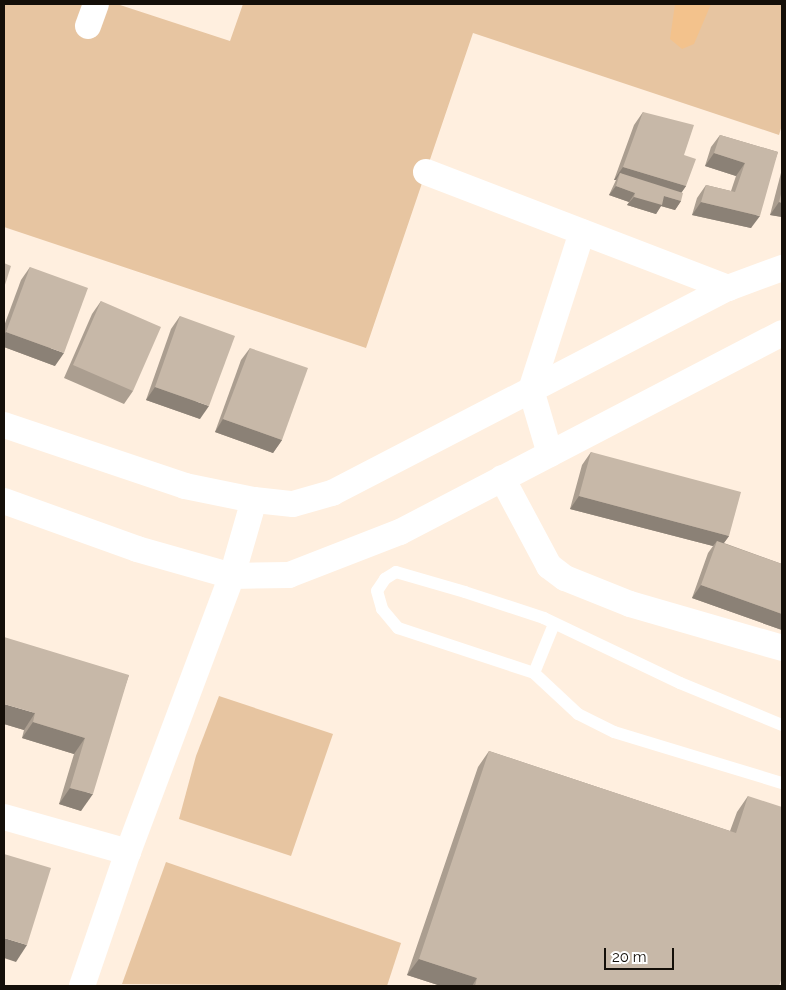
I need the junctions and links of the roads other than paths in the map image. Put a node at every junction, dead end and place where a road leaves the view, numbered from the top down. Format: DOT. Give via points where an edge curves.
graph roads {
  1 [pos="426,172"];
  2 [pos="582,232"];
  3 [pos="782,268"];
  4 [pos="728,288"];
  5 [pos="782,333"];
  6 [pos="531,390"];
  7 [pos="4,425"];
  8 [pos="550,454"];
  9 [pos="502,478"];
  10 [pos="254,500"];
  11 [pos="4,501"];
  12 [pos="232,576"];
  13 [pos="554,624"];
  14 [pos="782,648"];
  15 [pos="534,673"];
  16 [pos="782,725"];
  17 [pos="782,783"];
  18 [pos="4,818"];
  19 [pos="128,852"];
  20 [pos="82,986"];
  1 -- 2 [label="street"];
  2 -- 4 [label="street"];
  2 -- 6 [label="street"];
  3 -- 4 [label="street"];
  4 -- 6 [label="street"];
  5 -- 8 [label="street"];
  6 -- 8 [label="street"];
  6 -- 10 [label="street" via="332,493 294,504"];
  7 -- 10 [label="street" via="185,486"];
  8 -- 9 [label="street"];
  9 -- 12 [label="street" via="353,552 289,575"];
  9 -- 14 [label="street" via="549,566 565,578 630,604"];
  10 -- 12 [label="street"];
  11 -- 12 [label="street" via="137,549"];
  12 -- 19 [label="street"];
  13 -- 15 [label="lane"];
  13 -- 15 [label="lane" via="465,592 396,572 377,591 382,609 398,628"];
  13 -- 16 [label="lane" via="680,683"];
  15 -- 17 [label="lane" via="578,714 614,732"];
  18 -- 19 [label="street"];
  19 -- 20 [label="street"];
}
